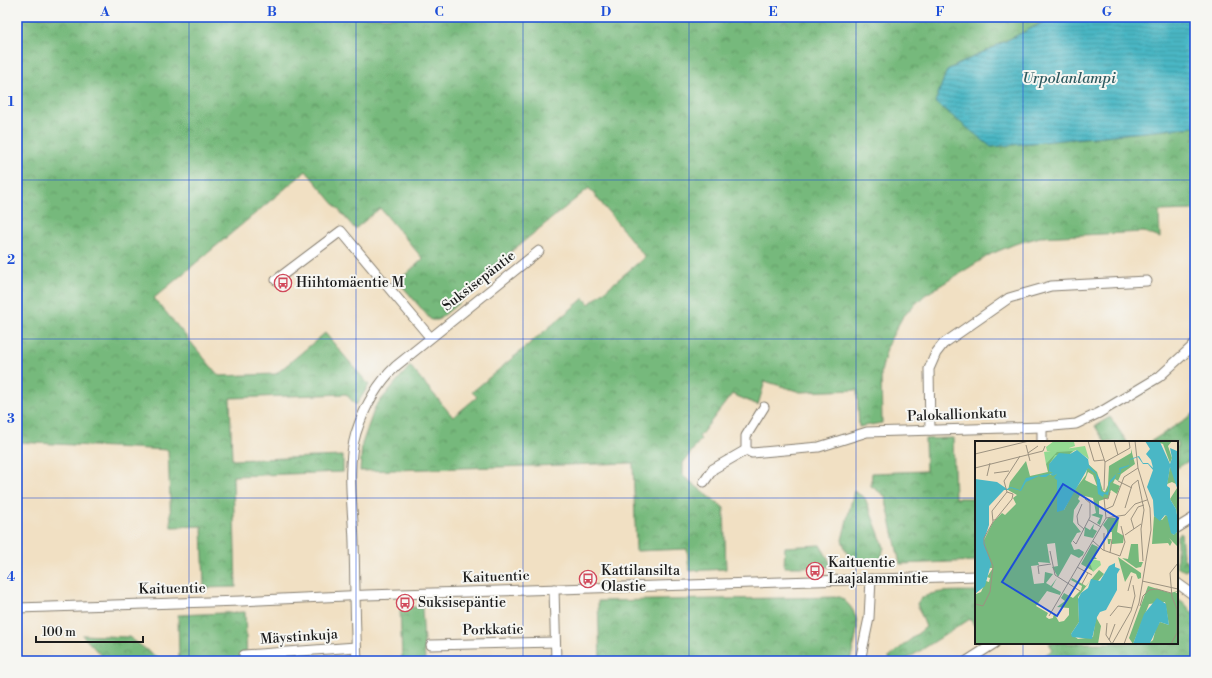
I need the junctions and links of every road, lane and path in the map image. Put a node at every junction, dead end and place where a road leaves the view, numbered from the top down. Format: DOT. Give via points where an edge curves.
graph roads {
  1 [pos="539,251"];
  2 [pos="276,280"];
  3 [pos="1148,281"];
  4 [pos="430,337"];
  5 [pos="1195,344"];
  6 [pos="764,407"];
  7 [pos="1042,427"];
  8 [pos="930,430"];
  9 [pos="1042,441"];
  10 [pos="746,450"];
  11 [pos="704,482"];
  12 [pos="1195,517"];
  13 [pos="1178,527"];
  14 [pos="975,576"];
  15 [pos="871,579"];
  16 [pos="1178,584"];
  17 [pos="554,589"];
  18 [pos="356,595"];
  19 [pos="1195,596"];
  20 [pos="17,608"];
  21 [pos="555,642"];
  22 [pos="993,644"];
  23 [pos="431,645"];
  24 [pos="356,647"];
  25 [pos="244,654"];
  26 [pos="357,661"];
  27 [pos="556,661"];
  28 [pos="860,661"];
  29 [pos="966,661"];
  1 -- 4 [label="street, Suksisepäntie"];
  2 -- 4 [label="street" via="341,230"];
  3 -- 8 [label="street" via="1051,286 1009,298 943,344 936,353 929,369"];
  4 -- 18 [label="street, Suksisepäntie" via="385,376 356,434 352,481"];
  5 -- 7 [label="street, Palokallionkatu" via="1159,377 1099,413 1076,424"];
  6 -- 10 [label="street" via="746,436"];
  7 -- 8 [label="street, Palokallionkatu"];
  7 -- 9 [label="street"];
  8 -- 10 [label="street, Palokallionkatu" via="866,432 819,447 752,453"];
  10 -- 11 [label="street" via="713,468"];
  12 -- 13 [label="street"];
  14 -- 15 [label="street, Kaituentie"];
  15 -- 17 [label="street, Kaituentie"];
  15 -- 28 [label="street" via="869,618"];
  16 -- 19 [label="street"];
  17 -- 18 [label="street, Kaituentie"];
  17 -- 21 [label="street"];
  18 -- 20 [label="street, Kaituentie"];
  18 -- 24 [label="street, Suksisepäntie"];
  21 -- 23 [label="street, Porkkatie"];
  21 -- 27 [label="street"];
  22 -- 29 [label="street"];
  24 -- 25 [label="street, Mäystinkuja"];
  24 -- 26 [label="street, Suksisepäntie"];
}
